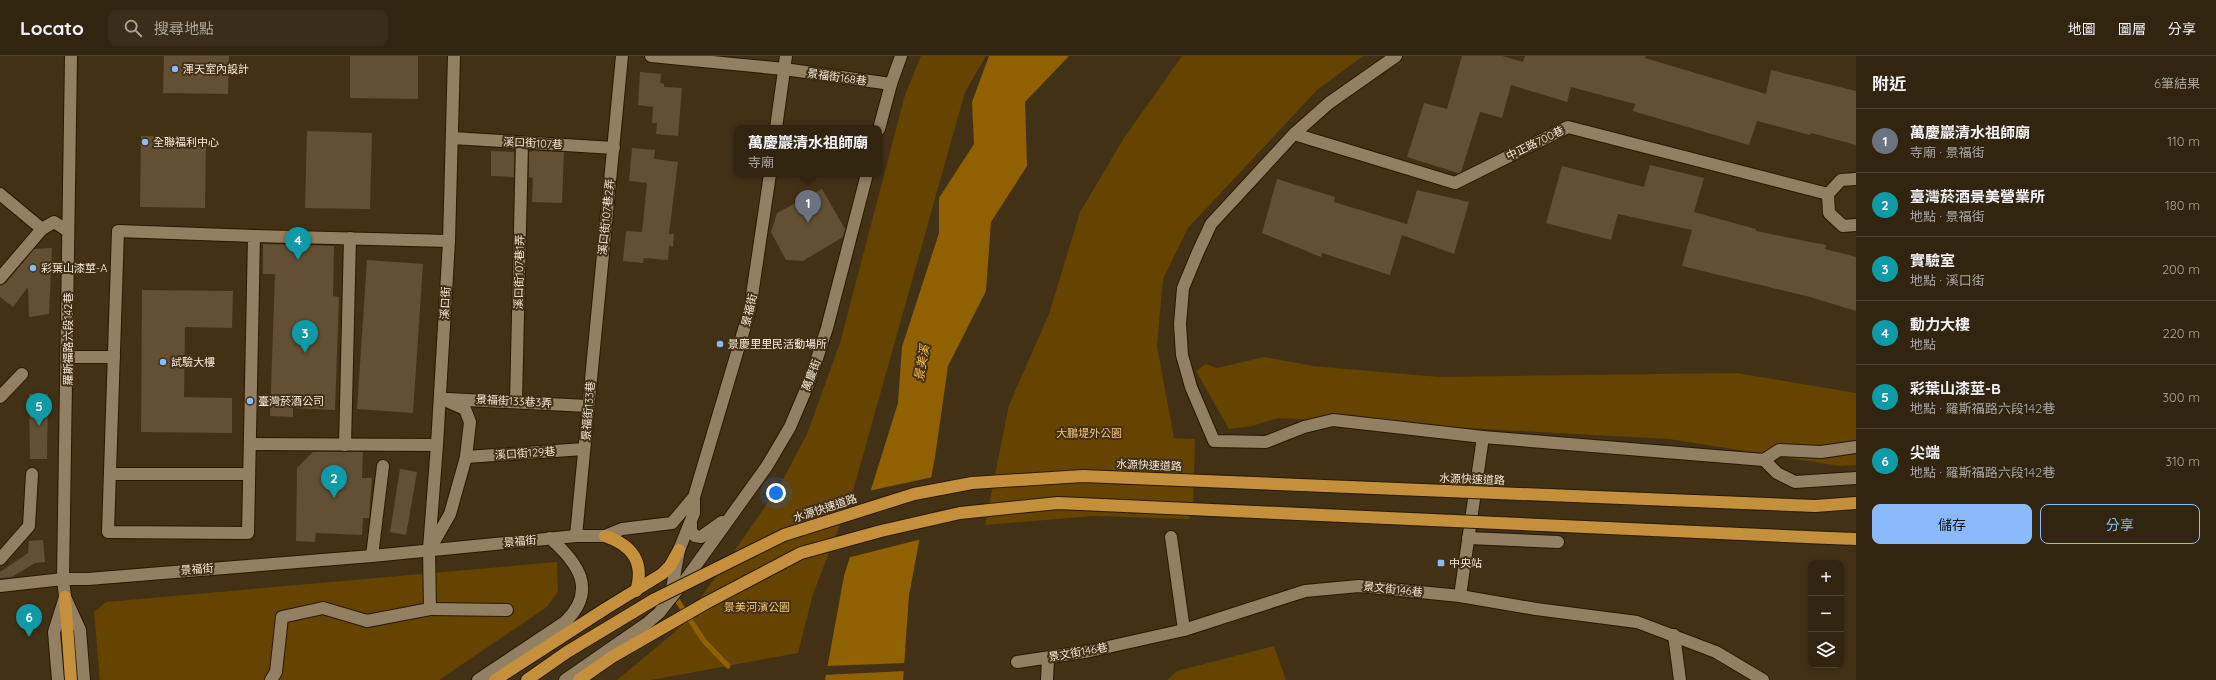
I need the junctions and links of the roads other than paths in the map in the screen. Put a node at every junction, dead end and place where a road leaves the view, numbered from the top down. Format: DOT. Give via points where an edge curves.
graph roads {
  1 [pos="71,56"];
  2 [pos="454,56"];
  3 [pos="622,56"];
  4 [pos="651,56"];
  5 [pos="786,56"];
  6 [pos="901,56"];
  7 [pos="1396,56"];
  8 [pos="784,69"];
  9 [pos="891,84"];
  10 [pos="776,125"];
  11 [pos="880,125"];
  12 [pos="1294,134"];
  13 [pos="452,138"];
  14 [pos="522,142"];
  15 [pos="614,148"];
  16 [pos="770,177"];
  17 [pos="866,177"];
  18 [pos="1856,179"];
  19 [pos="0,194"];
  20 [pos="1828,194"];
  21 [pos="1856,225"];
  22 [pos="42,229"];
  23 [pos="68,231"];
  24 [pos="254,236"];
  25 [pos="350,238"];
  26 [pos="448,241"];
  27 [pos="0,278"];
  28 [pos="599,286"];
  29 [pos="68,357"];
  30 [pos="114,357"];
  31 [pos="22,374"];
  32 [pos="0,397"];
  33 [pos="440,398"];
  34 [pos="516,401"];
  35 [pos="588,406"];
  36 [pos="1483,436"];
  37 [pos="250,444"];
  38 [pos="345,445"];
  39 [pos="438,445"];
  40 [pos="1856,447"];
  41 [pos="584,449"];
  42 [pos="466,457"];
  43 [pos="1764,460"];
  44 [pos="383,466"];
  45 [pos="32,474"];
  46 [pos="110,474"];
  47 [pos="249,474"];
  48 [pos="1856,478"];
  49 [pos="694,497"];
  50 [pos="1856,503"];
  51 [pos="732,514"];
  52 [pos="691,523"];
  53 [pos="576,536"];
  54 [pos="604,536"];
  55 [pos="1171,537"];
  56 [pos="550,538"];
  57 [pos="1468,538"];
  58 [pos="1856,539"];
  59 [pos="1558,542"];
  60 [pos="429,549"];
  61 [pos="679,550"];
  62 [pos="372,556"];
  63 [pos="0,559"];
  64 [pos="63,579"];
  65 [pos="0,586"];
  66 [pos="636,590"];
  67 [pos="1460,596"];
  68 [pos="64,597"];
  69 [pos="669,601"];
  70 [pos="430,609"];
  71 [pos="507,610"];
  72 [pos="1184,630"];
  73 [pos="1674,635"];
  74 [pos="1048,658"];
  75 [pos="1017,662"];
  76 [pos="58,680"];
  77 [pos="71,680"];
  78 [pos="84,680"];
  79 [pos="271,680"];
  80 [pos="478,680"];
  81 [pos="495,680"];
  82 [pos="527,680"];
  83 [pos="565,680"];
  84 [pos="579,680"];
  85 [pos="1047,680"];
  86 [pos="1680,680"];
  87 [pos="1763,680"];
  1 -- 23 [label="street, 羅斯福路六段142巷"];
  2 -- 13 [label="street, 溪口街"];
  3 -- 15 [label="street, 溪口街107巷2弄"];
  4 -- 8 [label="street, 景福街168巷"];
  5 -- 8 [label="street"];
  6 -- 9 [label="street"];
  7 -- 12 [label="street" via="1329,103"];
  8 -- 9 [label="street, 景福街168巷"];
  8 -- 10 [label="street"];
  9 -- 11 [label="street"];
  12 -- 20 [label="street, 中正路700巷" via="1455,183 1568,127"];
  12 -- 36 [label="street" via="1211,224 1183,288 1180,324 1182,355 1191,387 1214,441 1266,442 1304,427 1333,420"];
  13 -- 14 [label="street, 溪口街107巷"];
  13 -- 26 [label="street, 溪口街"];
  14 -- 15 [label="street, 溪口街107巷"];
  14 -- 34 [label="street, 溪口街107巷1弄"];
  15 -- 28 [label="street, 溪口街107巷2弄"];
  16 -- 49 [label="street, 景福街" via="750,309"];
  17 -- 51 [label="street, 萬慶街" via="827,328 810,380 790,427"];
  18 -- 20 [label="street" via="1841,180"];
  19 -- 22 [label="street"];
  20 -- 21 [label="street" via="1829,213 1843,226"];
  22 -- 23 [label="street" via="54,222"];
  22 -- 27 [label="street"];
  23 -- 29 [label="street, 羅斯福路六段142巷"];
  24 -- 25 [label="street"];
  24 -- 30 [label="street" via="118,231"];
  24 -- 37 [label="street"];
  25 -- 26 [label="street"];
  25 -- 38 [label="street"];
  26 -- 33 [label="street, 溪口街"];
  28 -- 35 [label="street, 景福街133巷"];
  29 -- 30 [label="street"];
  29 -- 64 [label="street, 羅斯福路六段142巷"];
  30 -- 46 [label="street"];
  31 -- 32 [label="street"];
  33 -- 34 [label="street, 景福街133巷3弄"];
  33 -- 39 [label="street, 溪口街"];
  33 -- 42 [label="street" via="465,409 470,422"];
  34 -- 35 [label="street, 景福街133巷3弄"];
  35 -- 41 [label="street, 景福街133巷"];
  36 -- 43 [label="street"];
  36 -- 57 [label="street"];
  37 -- 38 [label="street"];
  37 -- 47 [label="street"];
  38 -- 39 [label="street"];
  39 -- 60 [label="street, 溪口街"];
  40 -- 43 [label="street" via="1821,452 1780,450"];
  41 -- 42 [label="street, 溪口街129巷"];
  41 -- 53 [label="street, 景福街133巷"];
  42 -- 60 [label="street" via="450,514"];
  43 -- 48 [label="street" via="1777,473 1795,482"];
  44 -- 62 [label="street"];
  45 -- 63 [label="street" via="29,526"];
  46 -- 47 [label="street"];
  46 -- 47 [label="street" via="108,532 248,533"];
  49 -- 52 [label="street"];
  49 -- 54 [label="street, 景福街" via="672,523 622,529"];
  50 -- 82 [label="highway, 水源快速道路, bridge" via="1815,506 1083,476 972,483 914,494 784,535 655,599 567,652"];
  51 -- 52 [label="street" via="701,537 695,536 691,531"];
  51 -- 69 [label="street, 萬慶街"];
  52 -- 61 [label="street"];
  53 -- 54 [label="street, 景福街"];
  53 -- 56 [label="street, 景福街"];
  54 -- 66 [label="highway" via="625,546 634,555 640,577"];
  55 -- 72 [label="street"];
  56 -- 60 [label="street, 景福街"];
  56 -- 80 [label="street" via="573,560 580,575 583,589 575,612 565,622"];
  57 -- 59 [label="street"];
  57 -- 67 [label="street"];
  58 -- 84 [label="highway, bridge" via="1058,503 960,513 801,553 612,657"];
  60 -- 62 [label="street, 景福街"];
  60 -- 70 [label="street, 溪口街"];
  61 -- 66 [label="highway" via="662,574"];
  61 -- 69 [label="street"];
  62 -- 64 [label="street, 景福街"];
  64 -- 65 [label="street, 景福街"];
  64 -- 68 [label="street, 羅斯福路六段142巷"];
  66 -- 81 [label="highway"];
  67 -- 72 [label="street, 景文街146巷" via="1359,586 1305,591"];
  67 -- 73 [label="street, 景文街146巷" via="1637,622"];
  68 -- 76 [label="street, 羅斯福路六段142巷" via="54,632"];
  68 -- 77 [label="highway"];
  68 -- 78 [label="street, 羅斯福路六段142巷" via="80,630"];
  69 -- 83 [label="street, 萬慶街" via="646,624"];
  70 -- 71 [label="street"];
  70 -- 79 [label="street" via="367,621 323,608 282,617 276,672"];
  72 -- 74 [label="street, 景文街146巷"];
  73 -- 86 [label="street"];
  73 -- 87 [label="street, 景文街146巷" via="1716,652"];
  74 -- 75 [label="street, 景文街146巷"];
  74 -- 85 [label="street"];
}
